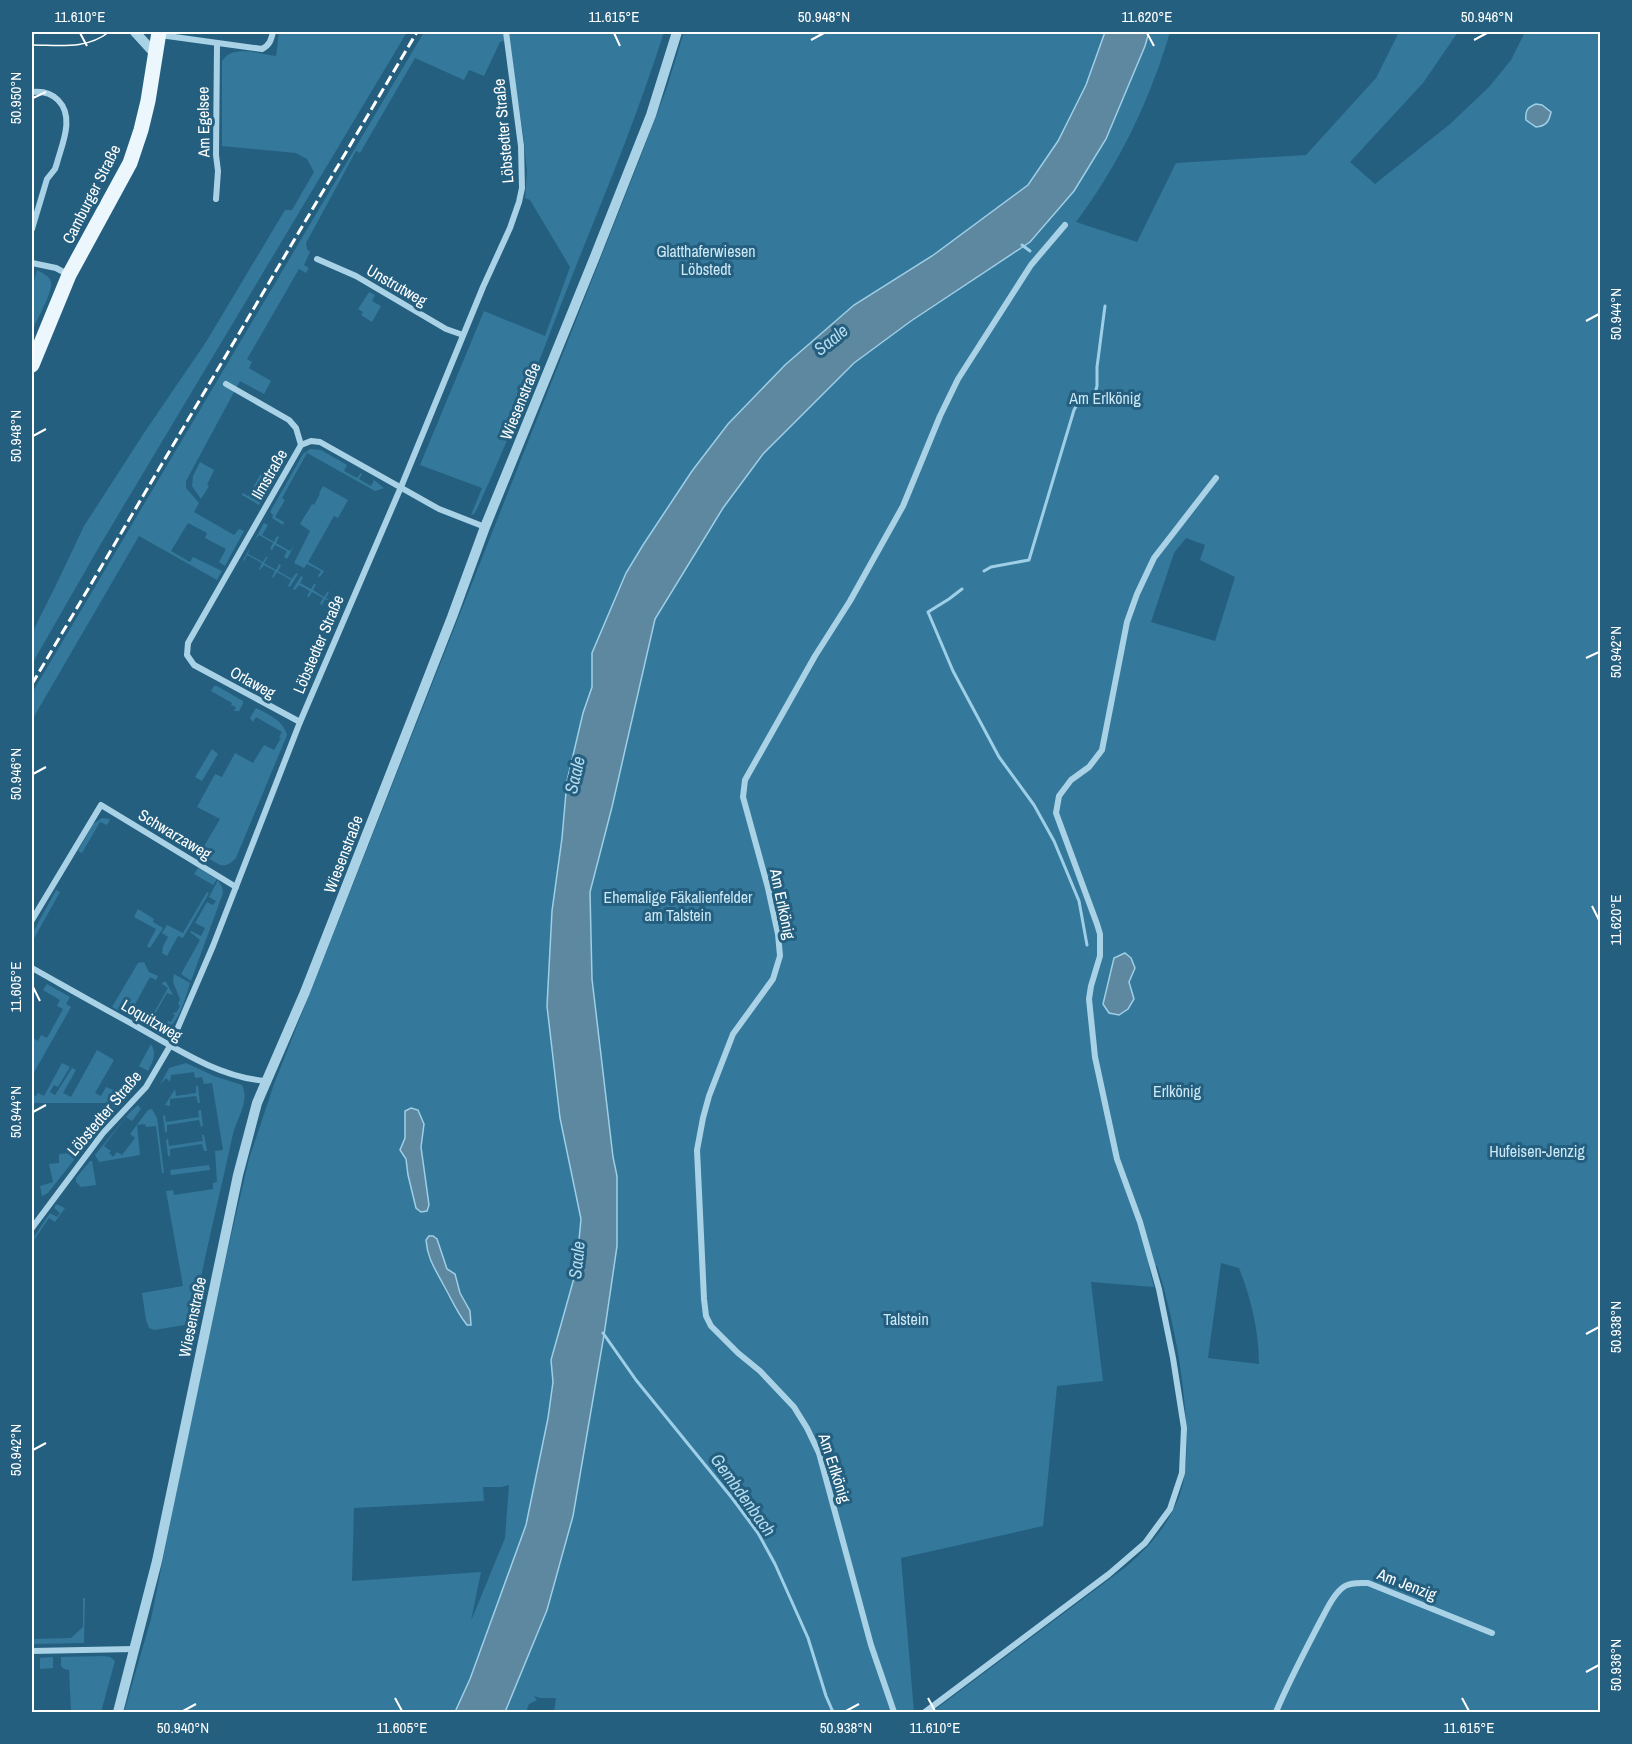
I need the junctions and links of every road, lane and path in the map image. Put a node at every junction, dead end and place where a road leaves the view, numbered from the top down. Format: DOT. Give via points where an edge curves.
graph roads {
  1 [pos="135,32"];
  2 [pos="273,32"];
  3 [pos="506,32"];
  4 [pos="676,32"];
  5 [pos="159,33"];
  6 [pos="217,44"];
  7 [pos="156,55"];
  8 [pos="32,92"];
  9 [pos="216,199"];
  10 [pos="1065,225"];
  11 [pos="32,229"];
  12 [pos="317,259"];
  13 [pos="32,263"];
  14 [pos="69,275"];
  15 [pos="464,335"];
  16 [pos="32,365"];
  17 [pos="226,384"];
  18 [pos="301,445"];
  19 [pos="1216,478"];
  20 [pos="401,487"];
  21 [pos="484,527"];
  22 [pos="195,665"];
  23 [pos="300,722"];
  24 [pos="236,887"];
  25 [pos="32,920"];
  26 [pos="32,968"];
  27 [pos="170,1046"];
  28 [pos="266,1081"];
  29 [pos="32,1228"];
  30 [pos="1492,1633"];
  31 [pos="134,1649"];
  32 [pos="32,1650"];
  33 [pos="118,1713"];
  34 [pos="894,1713"];
  35 [pos="925,1713"];
  36 [pos="1276,1713"];
  1 -- 7 [label="street"];
  2 -- 6 [label="street" via="268,46 262,49"];
  3 -- 15 [label="street, Löbstedter Straße" via="522,188"];
  4 -- 21 [label="street, Wiesenstraße" via="651,115"];
  5 -- 6 [label="street"];
  5 -- 7 [label="main road, Camburger Straße"];
  6 -- 9 [label="street, Am Egelsee"];
  7 -- 14 [label="main road, Camburger Straße" via="130,163"];
  8 -- 11 [label="street" via="54,96 67,117 57,164 47,179"];
  10 -- 34 [label="street, Am Erlkönig" via="1031,265 958,380 903,506 745,780 742,797 768,888 780,956 773,979 733,1034 709,1096 697,1150 706,1316 721,1337 794,1407 819,1453 871,1645"];
  12 -- 15 [label="street, Unstrutweg"];
  13 -- 14 [label="street"];
  14 -- 16 [label="main road, Camburger Straße"];
  15 -- 20 [label="street, Löbstedter Straße"];
  17 -- 18 [label="street" via="289,420"];
  18 -- 20 [label="street, Ilmstraße" via="320,442"];
  18 -- 22 [label="street, Ilmstraße" via="188,643 187,655"];
  19 -- 35 [label="street" via="1154,558 1127,622 1102,750 1059,796 1056,813 1100,934 1100,956 1089,999 1095,1057 1117,1160 1140,1222 1161,1300 1184,1428 1182,1473 1170,1509 1145,1543"];
  20 -- 21 [label="street, Ilmstraße" via="439,509"];
  20 -- 23 [label="street, Löbstedter Straße"];
  21 -- 28 [label="street, Wiesenstraße" via="452,617"];
  22 -- 23 [label="street, Orlaweg"];
  23 -- 24 [label="street, Löbstedter Straße"];
  24 -- 25 [label="street, Schwarzaweg" via="101,805"];
  24 -- 27 [label="street, Löbstedter Straße"];
  26 -- 27 [label="street, Loquitzweg"];
  27 -- 28 [label="street, Loquitzweg" via="218,1070"];
  27 -- 29 [label="street, Löbstedter Straße" via="146,1087 103,1133"];
  28 -- 31 [label="street, Wiesenstraße" via="238,1175 157,1561"];
  30 -- 36 [label="street, Am Jenzig" via="1368,1583 1353,1583 1334,1598"];
  31 -- 32 [label="street"];
  31 -- 33 [label="street, Wiesenstraße"];
}
